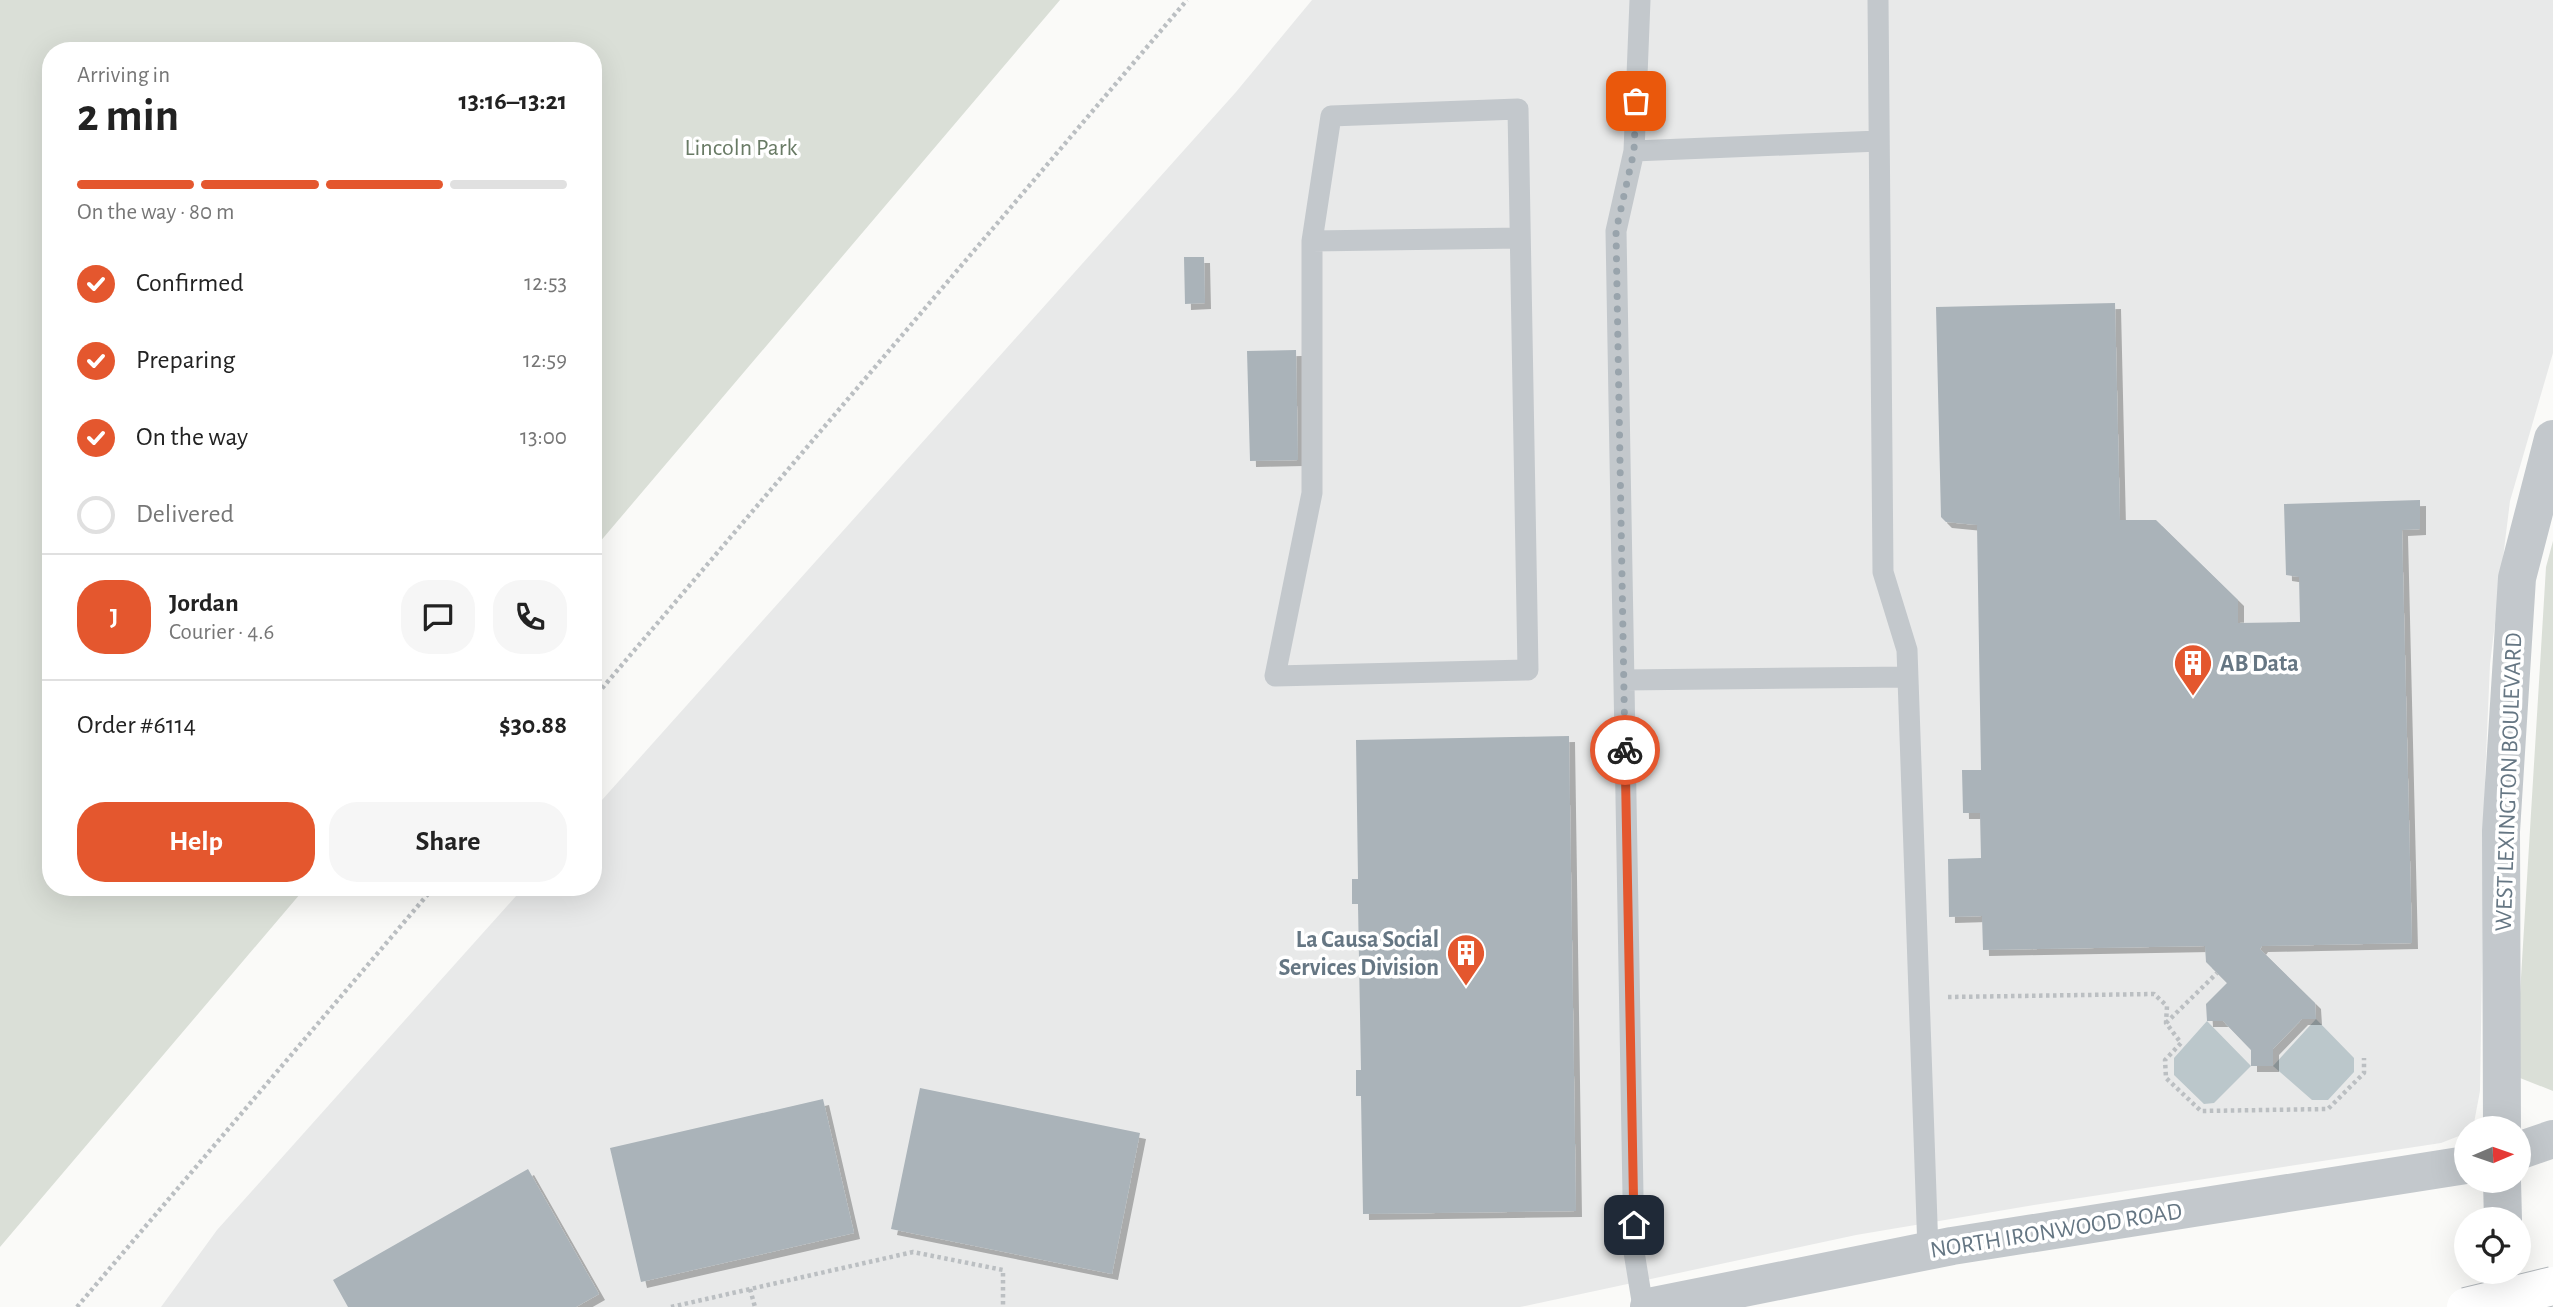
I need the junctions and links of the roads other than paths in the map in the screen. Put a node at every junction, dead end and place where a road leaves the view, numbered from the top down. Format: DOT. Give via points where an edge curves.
graph roads {
  1 [pos="1640,0"];
  2 [pos="1878,0"];
  3 [pos="1879,141"];
  4 [pos="1634,151"];
  5 [pos="1520,238"];
  6 [pos="1312,241"];
  7 [pos="2553,439"];
  8 [pos="1908,677"];
  9 [pos="1624,680"];
  10 [pos="2502,1116"];
  11 [pos="2553,1139"];
  12 [pos="2531,1147"];
  13 [pos="2454,1167"];
  14 [pos="1928,1251"];
  15 [pos="2504,1284"];
  16 [pos="2553,1286"];
  17 [pos="1643,1307"];
  18 [pos="1649,1307"];
  19 [pos="2466,1307"];
  20 [pos="2505,1307"];
  1 -- 4 [label="lane"];
  2 -- 3 [label="lane"];
  3 -- 4 [label="lane"];
  3 -- 8 [label="lane" via="1883,572 1907,650"];
  4 -- 9 [label="lane" via="1616,231"];
  5 -- 6 [label="lane"];
  5 -- 6 [label="lane" via="1518,109 1331,116"];
  5 -- 6 [label="lane" via="1528,670 1275,676 1312,493"];
  7 -- 10 [label="street, WEST LEXINGTON BOULEVARD" via="2517,578 2501,831"];
  8 -- 9 [label="lane"];
  8 -- 14 [label="lane"];
  9 -- 17 [label="lane" via="1634,1252"];
  11 -- 12 [label="street"];
  13 -- 14 [label="street, NORTH IRONWOOD ROAD"];
  14 -- 18 [label="street, NORTH IRONWOOD ROAD"];
  15 -- 20 [label="street"];
  16 -- 19 [label="highway, bridge"];
}
